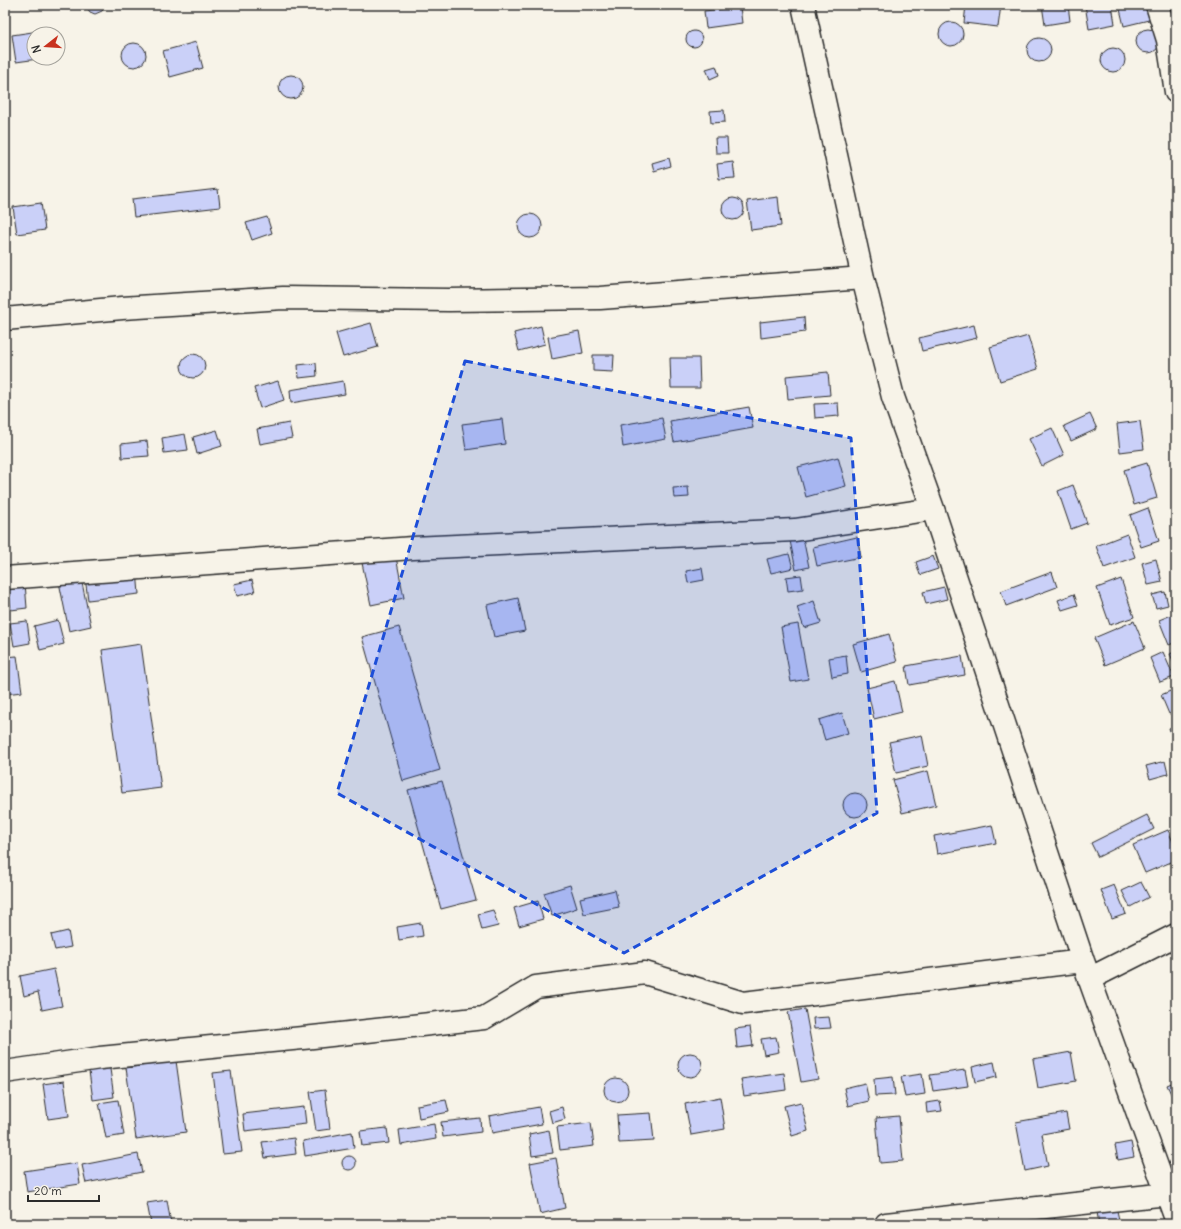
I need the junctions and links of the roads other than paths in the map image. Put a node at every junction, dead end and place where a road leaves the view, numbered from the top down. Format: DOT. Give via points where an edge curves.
graph roads {
  1 [pos="803,5"];
  2 [pos="1157,5"];
  3 [pos="1176,92"];
  4 [pos="863,278"];
  5 [pos="5,320"];
  6 [pos="933,509"];
  7 [pos="5,578"];
  8 [pos="1176,935"];
  9 [pos="1086,970"];
  10 [pos="5,1072"];
  11 [pos="1168,1194"];
  12 [pos="1019,1217"];
  13 [pos="1176,1219"];
  14 [pos="886,1224"];
  1 -- 4 [label="street"];
  2 -- 3 [label="street" via="1168,40"];
  4 -- 5 [label="street" via="600,298 284,298 122,308"];
  4 -- 6 [label="street" via="893,397"];
  6 -- 7 [label="street" via="795,530 412,548"];
  6 -- 9 [label="street"];
  8 -- 9 [label="street"];
  9 -- 10 [label="street" via="743,1003 645,973 536,988 484,1018 100,1058"];
  9 -- 11 [label="street"];
  11 -- 12 [label="street"];
  11 -- 13 [label="street"];
  12 -- 14 [label="street"];
}
